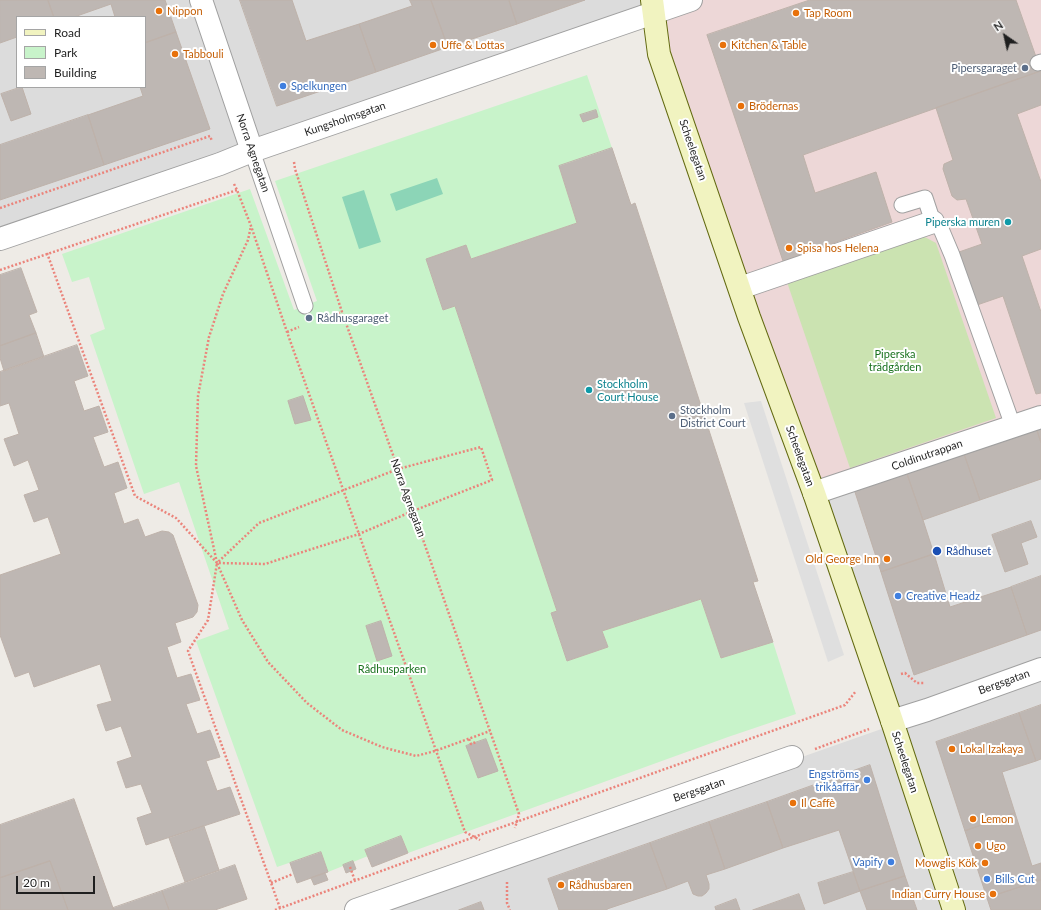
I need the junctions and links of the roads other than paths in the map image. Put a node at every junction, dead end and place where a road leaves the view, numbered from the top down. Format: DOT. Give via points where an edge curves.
graph roads {
  1 [pos="201,0"];
  2 [pos="691,0"];
  3 [pos="653,6"];
  4 [pos="252,151"];
  5 [pos="902,205"];
  6 [pos="932,222"];
  7 [pos="0,239"];
  8 [pos="740,288"];
  9 [pos="305,306"];
  10 [pos="1041,417"];
  11 [pos="1013,426"];
  12 [pos="814,493"];
  13 [pos="1041,669"];
  14 [pos="892,721"];
  15 [pos="792,757"];
  16 [pos="356,910"];
  17 [pos="954,910"];
  1 -- 4 [label="street, Norra Agnegatan"];
  2 -- 3 [label="street, Kungsholmsgatan"];
  3 -- 4 [label="street, Kungsholmsgatan"];
  3 -- 8 [label="street, Scheelegatan" via="659,54"];
  4 -- 7 [label="street, Kungsholmsgatan"];
  4 -- 9 [label="lane, Norra Agnegatan"];
  5 -- 6 [label="lane" via="925,198"];
  6 -- 8 [label="street"];
  6 -- 11 [label="lane" via="941,229 952,255"];
  8 -- 12 [label="street, Scheelegatan"];
  10 -- 11 [label="street, Coldinutrappan"];
  11 -- 12 [label="street, Coldinutrappan"];
  12 -- 14 [label="street, Scheelegatan"];
  13 -- 14 [label="street, Bergsgatan"];
  14 -- 17 [label="street, Scheelegatan"];
  15 -- 16 [label="street, Bergsgatan"];
}
